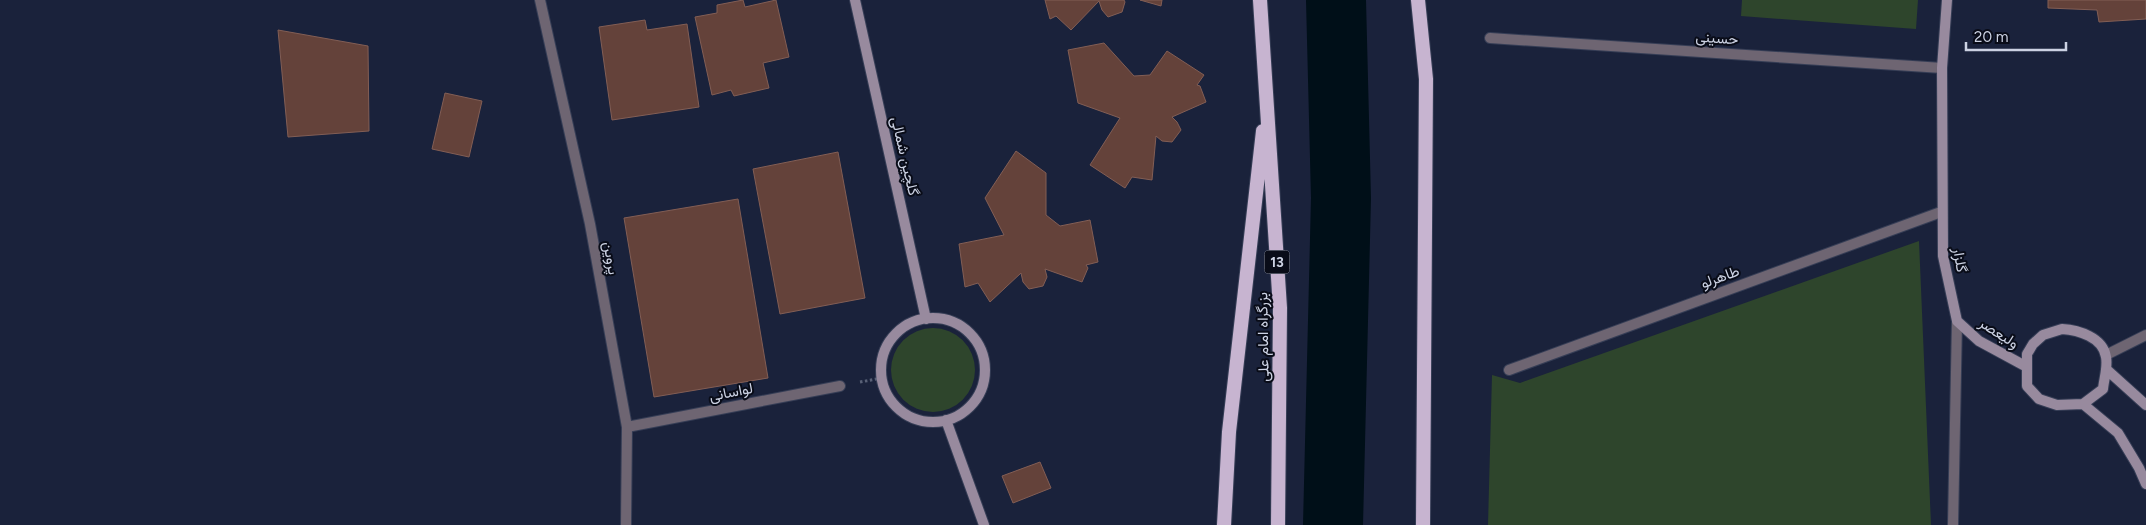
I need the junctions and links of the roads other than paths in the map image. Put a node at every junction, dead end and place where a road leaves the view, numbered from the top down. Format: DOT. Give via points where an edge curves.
graph roads {
  1 [pos="540,0"];
  2 [pos="855,0"];
  3 [pos="1260,0"];
  4 [pos="1418,0"];
  5 [pos="1947,0"];
  6 [pos="1490,38"];
  7 [pos="1942,68"];
  8 [pos="1267,93"];
  9 [pos="1941,212"];
  10 [pos="926,319"];
  11 [pos="1957,321"];
  12 [pos="2146,335"];
  13 [pos="2106,356"];
  14 [pos="2027,367"];
  15 [pos="2106,369"];
  16 [pos="1509,370"];
  17 [pos="840,386"];
  18 [pos="2083,404"];
  19 [pos="2146,405"];
  20 [pos="946,420"];
  21 [pos="627,428"];
  22 [pos="2146,484"];
  23 [pos="626,525"];
  24 [pos="984,525"];
  25 [pos="1224,525"];
  26 [pos="1278,525"];
  27 [pos="1423,525"];
  28 [pos="1953,525"];
  1 -- 21 [label="street, پروین" via="590,224"];
  2 -- 10 [label="main road, گلچین شمالی"];
  3 -- 8 [label="highway, بزرگراه امام علی / 13"];
  4 -- 27 [label="highway" via="1426,79"];
  5 -- 7 [label="main road, گلزار"];
  6 -- 7 [label="street, حسینی"];
  7 -- 9 [label="main road, گلزار"];
  8 -- 25 [label="highway" via="1229,432"];
  8 -- 26 [label="highway, بزرگراه امام علی / 13" via="1280,308"];
  9 -- 11 [label="main road, گلزار" via="1943,256"];
  9 -- 16 [label="street, طاهرلو"];
  10 -- 20 [label="main road" via="942,319 970,332 985,360 981,391 961,414"];
  10 -- 20 [label="main road" via="907,326 892,339 885,352 882,378 886,392 905,413 932,422"];
  11 -- 14 [label="main road, ولیعصر" via="1979,341"];
  11 -- 28 [label="street, گلزار"];
  12 -- 13 [label="street"];
  13 -- 14 [label="main road" via="2098,342 2079,330 2062,329 2043,335 2033,344 2027,354"];
  13 -- 15 [label="main road"];
  14 -- 18 [label="main road" via="2027,386 2039,399 2057,405"];
  15 -- 18 [label="main road" via="2103,389"];
  15 -- 19 [label="main road"];
  17 -- 21 [label="street, لواسانی"];
  18 -- 22 [label="main road" via="2118,433"];
  20 -- 24 [label="main road"];
  21 -- 23 [label="street, پروین"];
}
